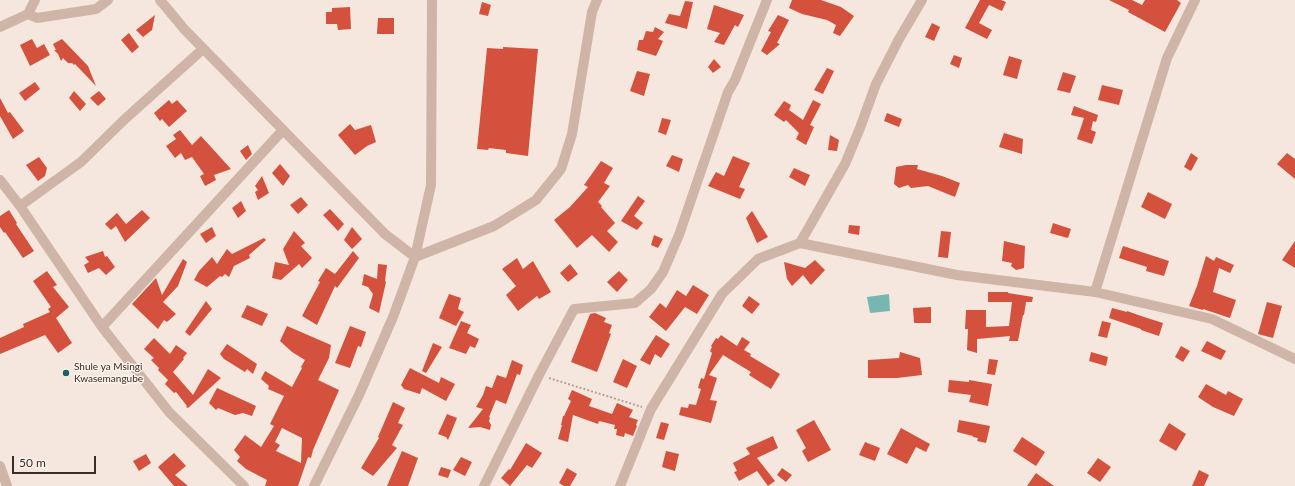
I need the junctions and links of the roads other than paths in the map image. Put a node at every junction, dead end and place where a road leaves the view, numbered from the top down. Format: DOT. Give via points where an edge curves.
graph roads {
  1 [pos="35,0"];
  2 [pos="108,0"];
  3 [pos="160,0"];
  4 [pos="432,0"];
  5 [pos="597,0"];
  6 [pos="767,0"];
  7 [pos="922,0"];
  8 [pos="1195,0"];
  9 [pos="28,14"];
  10 [pos="0,27"];
  11 [pos="203,48"];
  12 [pos="283,130"];
  13 [pos="0,180"];
  14 [pos="20,206"];
  15 [pos="800,243"];
  16 [pos="415,257"];
  17 [pos="1095,292"];
  18 [pos="102,327"];
  19 [pos="1295,359"];
  20 [pos="0,466"];
  21 [pos="7,486"];
  22 [pos="244,486"];
  23 [pos="314,486"];
  24 [pos="484,486"];
  25 [pos="620,486"];
  1 -- 9 [label="street"];
  2 -- 9 [label="street" via="96,9 37,18"];
  3 -- 11 [label="street"];
  4 -- 16 [label="street" via="432,185"];
  5 -- 16 [label="street" via="592,12 572,134 561,169 536,200 494,226"];
  6 -- 24 [label="street" via="728,92 679,235 663,272 652,289 635,303 574,309"];
  7 -- 15 [label="street" via="876,84 844,164"];
  8 -- 17 [label="street" via="1167,58"];
  9 -- 10 [label="street"];
  11 -- 12 [label="street"];
  11 -- 14 [label="street" via="82,162"];
  12 -- 16 [label="street" via="385,234"];
  12 -- 18 [label="street"];
  13 -- 14 [label="street"];
  14 -- 18 [label="street"];
  15 -- 17 [label="street" via="957,275"];
  15 -- 25 [label="street" via="758,260 722,294 651,409"];
  16 -- 23 [label="street" via="360,395"];
  17 -- 19 [label="street" via="1212,319"];
  18 -- 22 [label="street" via="169,412"];
  20 -- 21 [label="street"];
}
